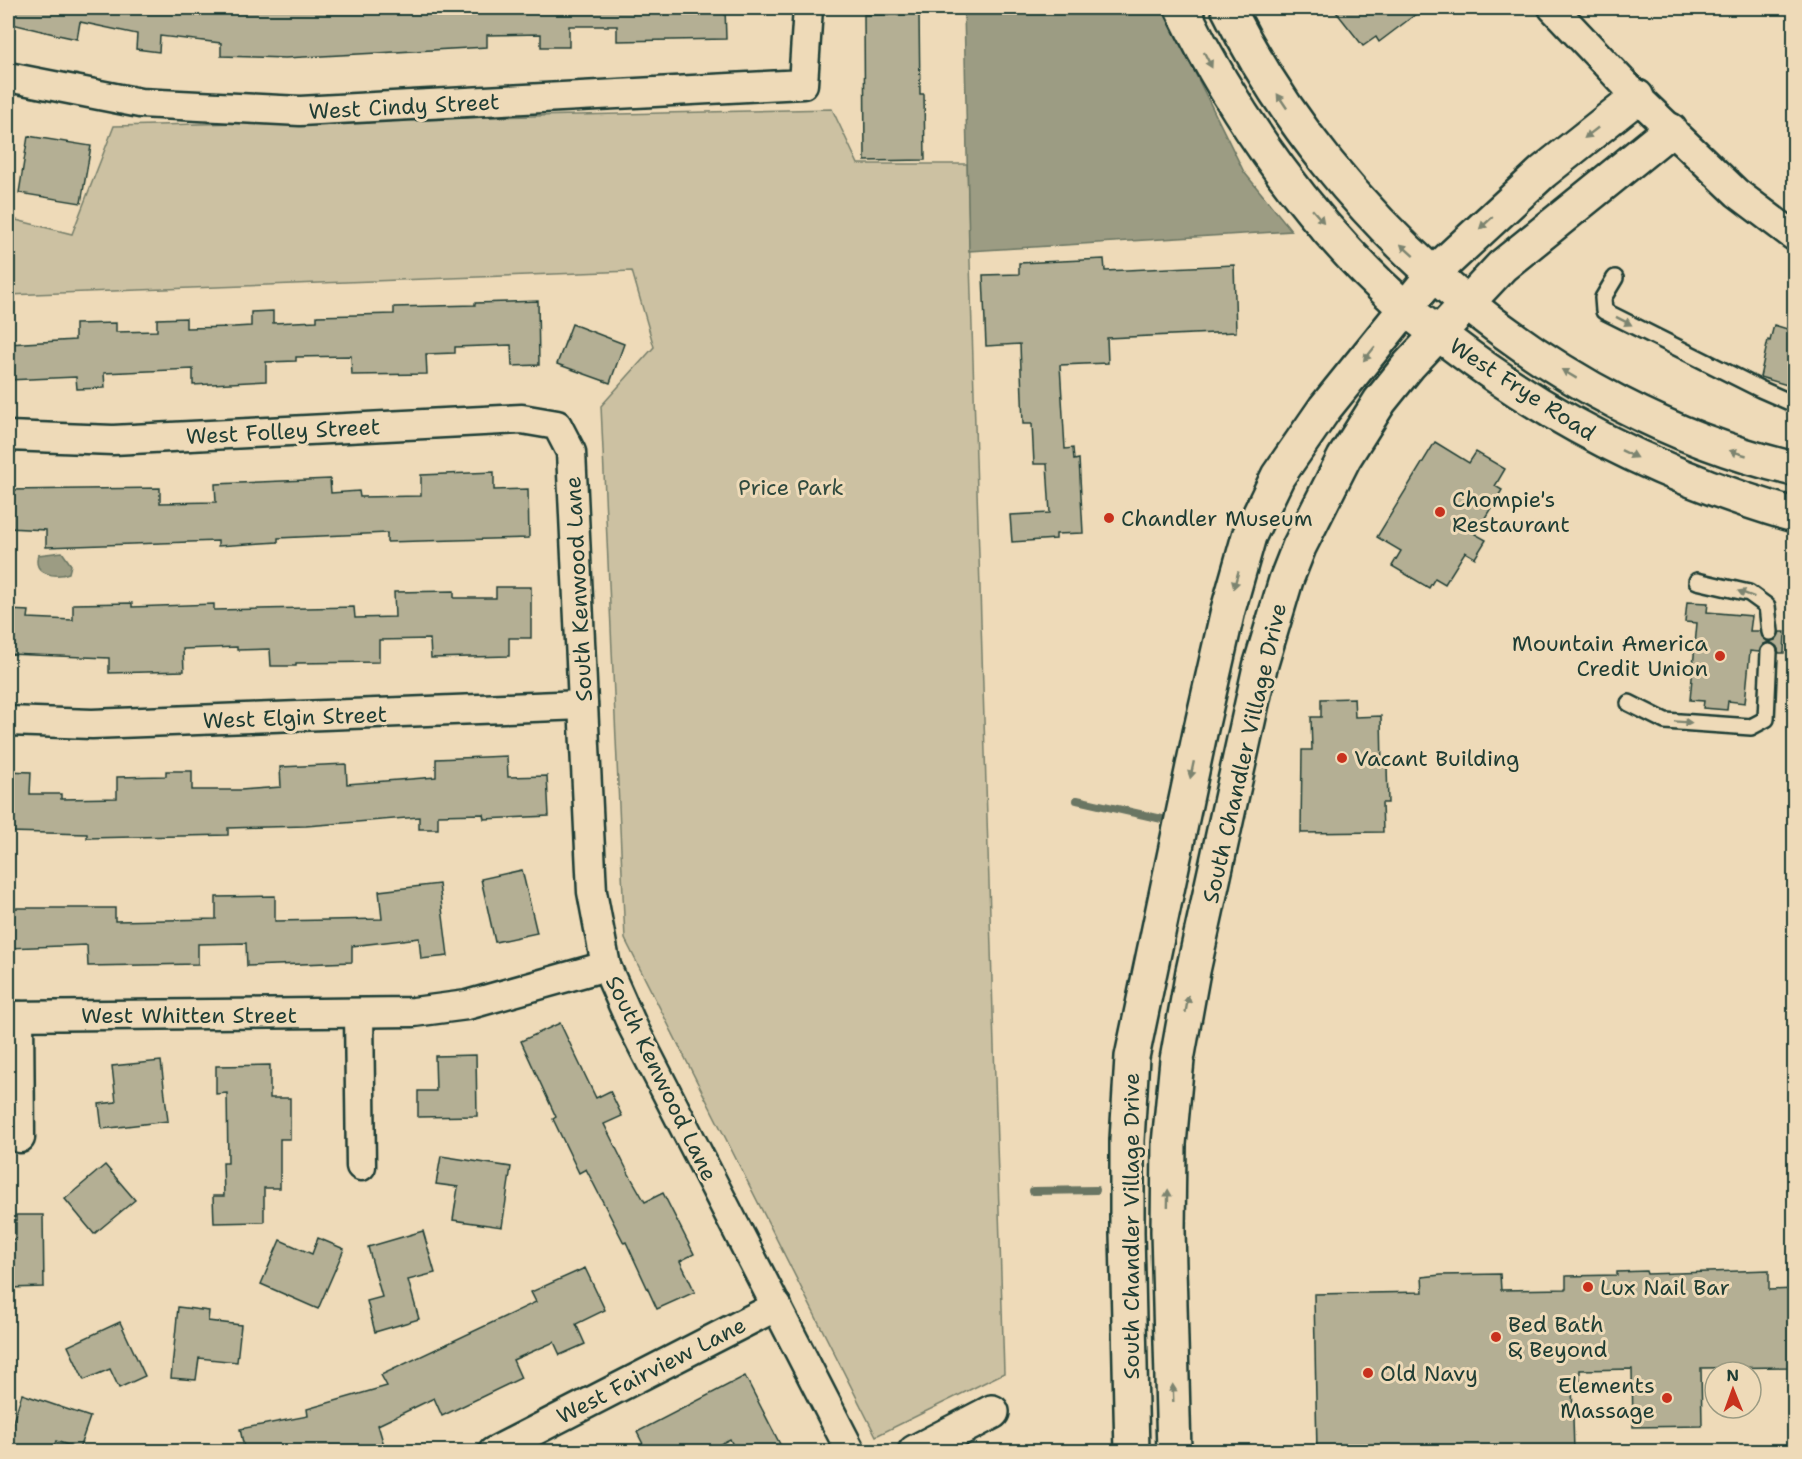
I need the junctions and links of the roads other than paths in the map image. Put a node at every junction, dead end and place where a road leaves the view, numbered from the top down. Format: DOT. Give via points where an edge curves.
graph roads {
  1 [pos="808,8"];
  2 [pos="1182,8"];
  3 [pos="1228,8"];
  4 [pos="1553,8"];
  5 [pos="8,77"];
  6 [pos="1637,97"];
  7 [pos="1670,130"];
  8 [pos="1794,236"];
  9 [pos="1615,278"];
  10 [pos="1451,288"];
  11 [pos="1422,321"];
  12 [pos="1794,404"];
  13 [pos="557,425"];
  14 [pos="8,436"];
  15 [pos="1794,469"];
  16 [pos="1794,515"];
  17 [pos="1697,582"];
  18 [pos="1770,632"];
  19 [pos="1769,652"];
  20 [pos="1629,703"];
  21 [pos="583,705"];
  22 [pos="8,721"];
  23 [pos="606,966"];
  24 [pos="359,1015"];
  25 [pos="13,1016"];
  26 [pos="20,1138"];
  27 [pos="361,1166"];
  28 [pos="777,1306"];
  29 [pos="992,1412"];
  30 [pos="493,1452"];
  31 [pos="851,1452"];
  32 [pos="915,1452"];
  33 [pos="1131,1452"];
  34 [pos="1174,1452"];
  1 -- 5 [label="street, West Cindy Street" via="803,84 300,111 140,103"];
  2 -- 11 [label="street, one-way" via="1214,70 1280,171 1343,244"];
  10 -- 3 [label="street, one-way" via="1380,224 1319,154 1264,74"];
  4 -- 6 [label="street"];
  6 -- 7 [label="street"];
  6 -- 10 [label="street, South Chandler Village Drive, one-way" via="1543,172"];
  7 -- 8 [label="street" via="1737,193"];
  7 -- 10 [label="street, South Chandler Village Drive" via="1502,266"];
  9 -- 12 [label="lane, one-way" via="1603,298 1604,311"];
  10 -- 11 [label="street, South Chandler Village Drive"];
  10 -- 11 [label="street, South Chandler Village Drive"];
  15 -- 10 [label="street, West Frye Road, one-way" via="1727,450 1620,402 1557,366"];
  11 -- 16 [label="street, West Frye Road, one-way" via="1538,403 1592,435 1682,477"];
  11 -- 33 [label="street, South Chandler Village Drive, one-way" via="1325,408 1278,476 1249,536 1228,610 1132,1057 1127,1174"];
  34 -- 11 [label="street, South Chandler Village Drive, one-way" via="1169,1144 1193,971 1260,667 1286,580 1344,458 1380,401"];
  13 -- 14 [label="street, West Folley Street" via="522,419 113,440"];
  13 -- 21 [label="street, South Kenwood Lane" via="571,452"];
  18 -- 17 [label="lane, one-way" via="1767,606 1749,593"];
  20 -- 19 [label="lane, one-way" via="1665,721 1751,727 1766,719"];
  21 -- 22 [label="street, West Elgin Street" via="104,724"];
  21 -- 23 [label="street, South Kenwood Lane" via="592,892"];
  23 -- 24 [label="street, West Whitten Street" via="467,1005"];
  23 -- 28 [label="street, South Kenwood Lane" via="633,1027"];
  24 -- 25 [label="street, West Whitten Street"];
  24 -- 27 [label="street"];
  25 -- 26 [label="street, West Whitten Street"];
  28 -- 30 [label="street, West Fairview Lane"];
  28 -- 31 [label="street, South Kenwood Lane"];
  29 -- 32 [label="street"];
}
